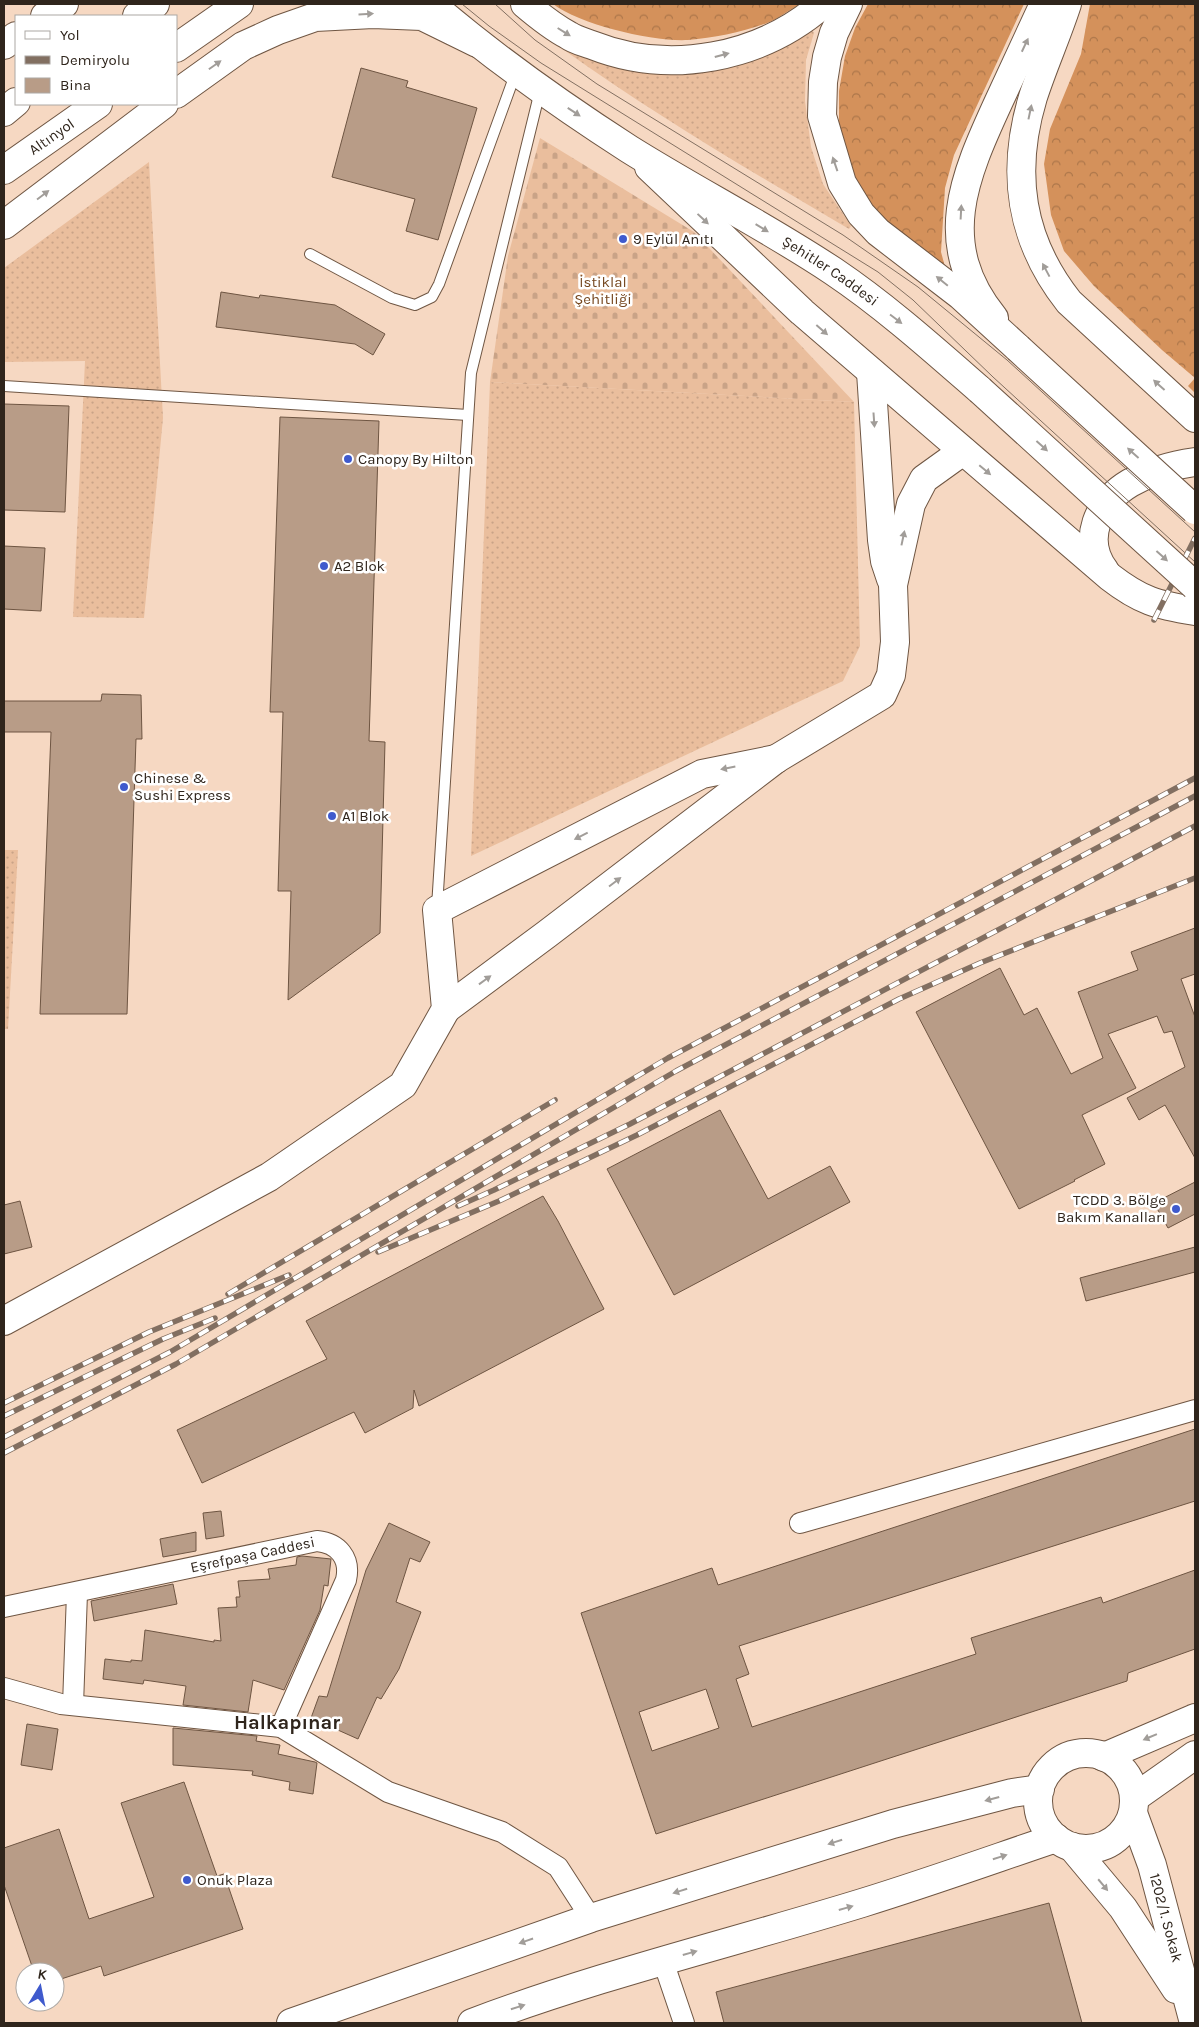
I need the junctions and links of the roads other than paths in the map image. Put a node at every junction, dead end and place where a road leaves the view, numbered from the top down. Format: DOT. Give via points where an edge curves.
graph roads {
  1 [pos="64,4"];
  2 [pos="155,4"];
  3 [pos="239,4"];
  4 [pos="431,4"];
  5 [pos="525,4"];
  6 [pos="824,4"];
  7 [pos="848,4"];
  8 [pos="1044,4"];
  9 [pos="1067,4"];
  10 [pos="47,15"];
  11 [pos="139,15"];
  12 [pos="15,37"];
  13 [pos="477,43"];
  14 [pos="4,45"];
  15 [pos="178,47"];
  16 [pos="516,72"];
  17 [pos="540,90"];
  18 [pos="178,93"];
  19 [pos="15,103"];
  20 [pos="97,105"];
  21 [pos="163,105"];
  22 [pos="4,112"];
  23 [pos="630,149"];
  24 [pos="4,170"];
  25 [pos="4,225"];
  26 [pos="310,254"];
  27 [pos="1018,348"];
  28 [pos="871,372"];
  29 [pos="4,386"];
  30 [pos="468,415"];
  31 [pos="1195,418"];
  32 [pos="963,451"];
  33 [pos="1195,462"];
  34 [pos="1195,510"];
  35 [pos="1110,577"];
  36 [pos="893,585"];
  37 [pos="1195,586"];
  38 [pos="1195,611"];
  39 [pos="776,759"];
  40 [pos="437,910"];
  41 [pos="446,1009"];
  42 [pos="4,1321"];
  43 [pos="1195,1410"];
  44 [pos="800,1522"];
  45 [pos="77,1593"];
  46 [pos="4,1607"];
  47 [pos="4,1688"];
  48 [pos="74,1705"];
  49 [pos="1195,1718"];
  50 [pos="281,1727"];
  51 [pos="1195,1755"];
  52 [pos="1104,1757"];
  53 [pos="1040,1789"];
  54 [pos="1134,1806"];
  55 [pos="1064,1843"];
  56 [pos="591,1918"];
  57 [pos="663,1961"];
  58 [pos="1192,2011"];
  59 [pos="291,2023"];
  60 [pos="472,2023"];
  61 [pos="684,2023"];
  1 -- 10 [label="main road"];
  2 -- 11 [label="main road"];
  3 -- 15 [label="main road"];
  4 -- 13 [label="main road, Şehitler Caddesi"];
  5 -- 6 [label="main road, one-way" via="568,36 607,51 646,59 682,60 713,57 748,48 782,32"];
  27 -- 7 [label="main road, one-way" via="960,295 878,232 861,214 842,184 822,116 823,82 834,33"];
  27 -- 8 [label="main road, one-way" via="973,288 963,257 962,192 973,160"];
  31 -- 9 [label="main road, one-way" via="1069,302 1054,283 1032,239 1024,212 1020,174 1024,137 1033,98"];
  12 -- 14 [label="main road"];
  13 -- 16 [label="main road, Şehitler Caddesi"];
  18 -- 13 [label="main road, one-way" via="243,46 316,17 422,16"];
  16 -- 17 [label="main road, Şehitler Caddesi"];
  16 -- 26 [label="lane" via="440,284 432,297 415,305 392,298"];
  17 -- 23 [label="main road, Şehitler Caddesi, one-way"];
  17 -- 30 [label="lane" via="471,373"];
  19 -- 22 [label="main road"];
  20 -- 24 [label="main road, Altınyol"];
  25 -- 21 [label="main road, one-way"];
  23 -- 28 [label="main road, one-way" via="802,312"];
  23 -- 37 [label="main road, Şehitler Caddesi, one-way, bridge" via="833,272 922,340"];
  34 -- 27 [label="main road, one-way, bridge"];
  28 -- 32 [label="main road"];
  28 -- 36 [label="main road, one-way" via="882,540"];
  29 -- 30 [label="lane"];
  30 -- 40 [label="lane"];
  32 -- 35 [label="main road, one-way"];
  36 -- 32 [label="main road, one-way" via="910,504 924,479"];
  33 -- 35 [label="main road" via="1165,468 1129,484 1108,503 1096,523 1094,544 1095,554"];
  35 -- 38 [label="main road" via="1143,599 1162,606"];
  36 -- 39 [label="main road" via="895,642 891,676 882,695"];
  39 -- 40 [label="main road, one-way" via="702,774"];
  41 -- 39 [label="main road, one-way"];
  40 -- 41 [label="main road"];
  41 -- 42 [label="main road" via="403,1085 269,1177"];
  43 -- 44 [label="street"];
  45 -- 46 [label="street, Eşrefpaşa Caddesi"];
  45 -- 48 [label="street"];
  45 -- 50 [label="street, Eşrefpaşa Caddesi" via="317,1541 338,1548 346,1558 346,1580"];
  47 -- 48 [label="street"];
  48 -- 50 [label="street"];
  49 -- 52 [label="main road, one-way"];
  50 -- 56 [label="street" via="388,1792 502,1832 558,1867"];
  51 -- 54 [label="main road"];
  52 -- 53 [label="main road" via="1088,1753 1072,1755 1046,1774"];
  52 -- 54 [label="main road" via="1125,1773 1131,1785"];
  53 -- 55 [label="main road" via="1040,1816 1046,1829"];
  53 -- 56 [label="main road, one-way" via="1012,1793 893,1824"];
  54 -- 55 [label="main road" via="1127,1828 1103,1846 1088,1850"];
  54 -- 58 [label="main road, 1202/1. Sokak"];
  57 -- 55 [label="main road, one-way"];
  55 -- 58 [label="main road, one-way" via="1123,1908"];
  56 -- 59 [label="main road, one-way"];
  60 -- 57 [label="main road, one-way"];
  57 -- 61 [label="street"];
}
